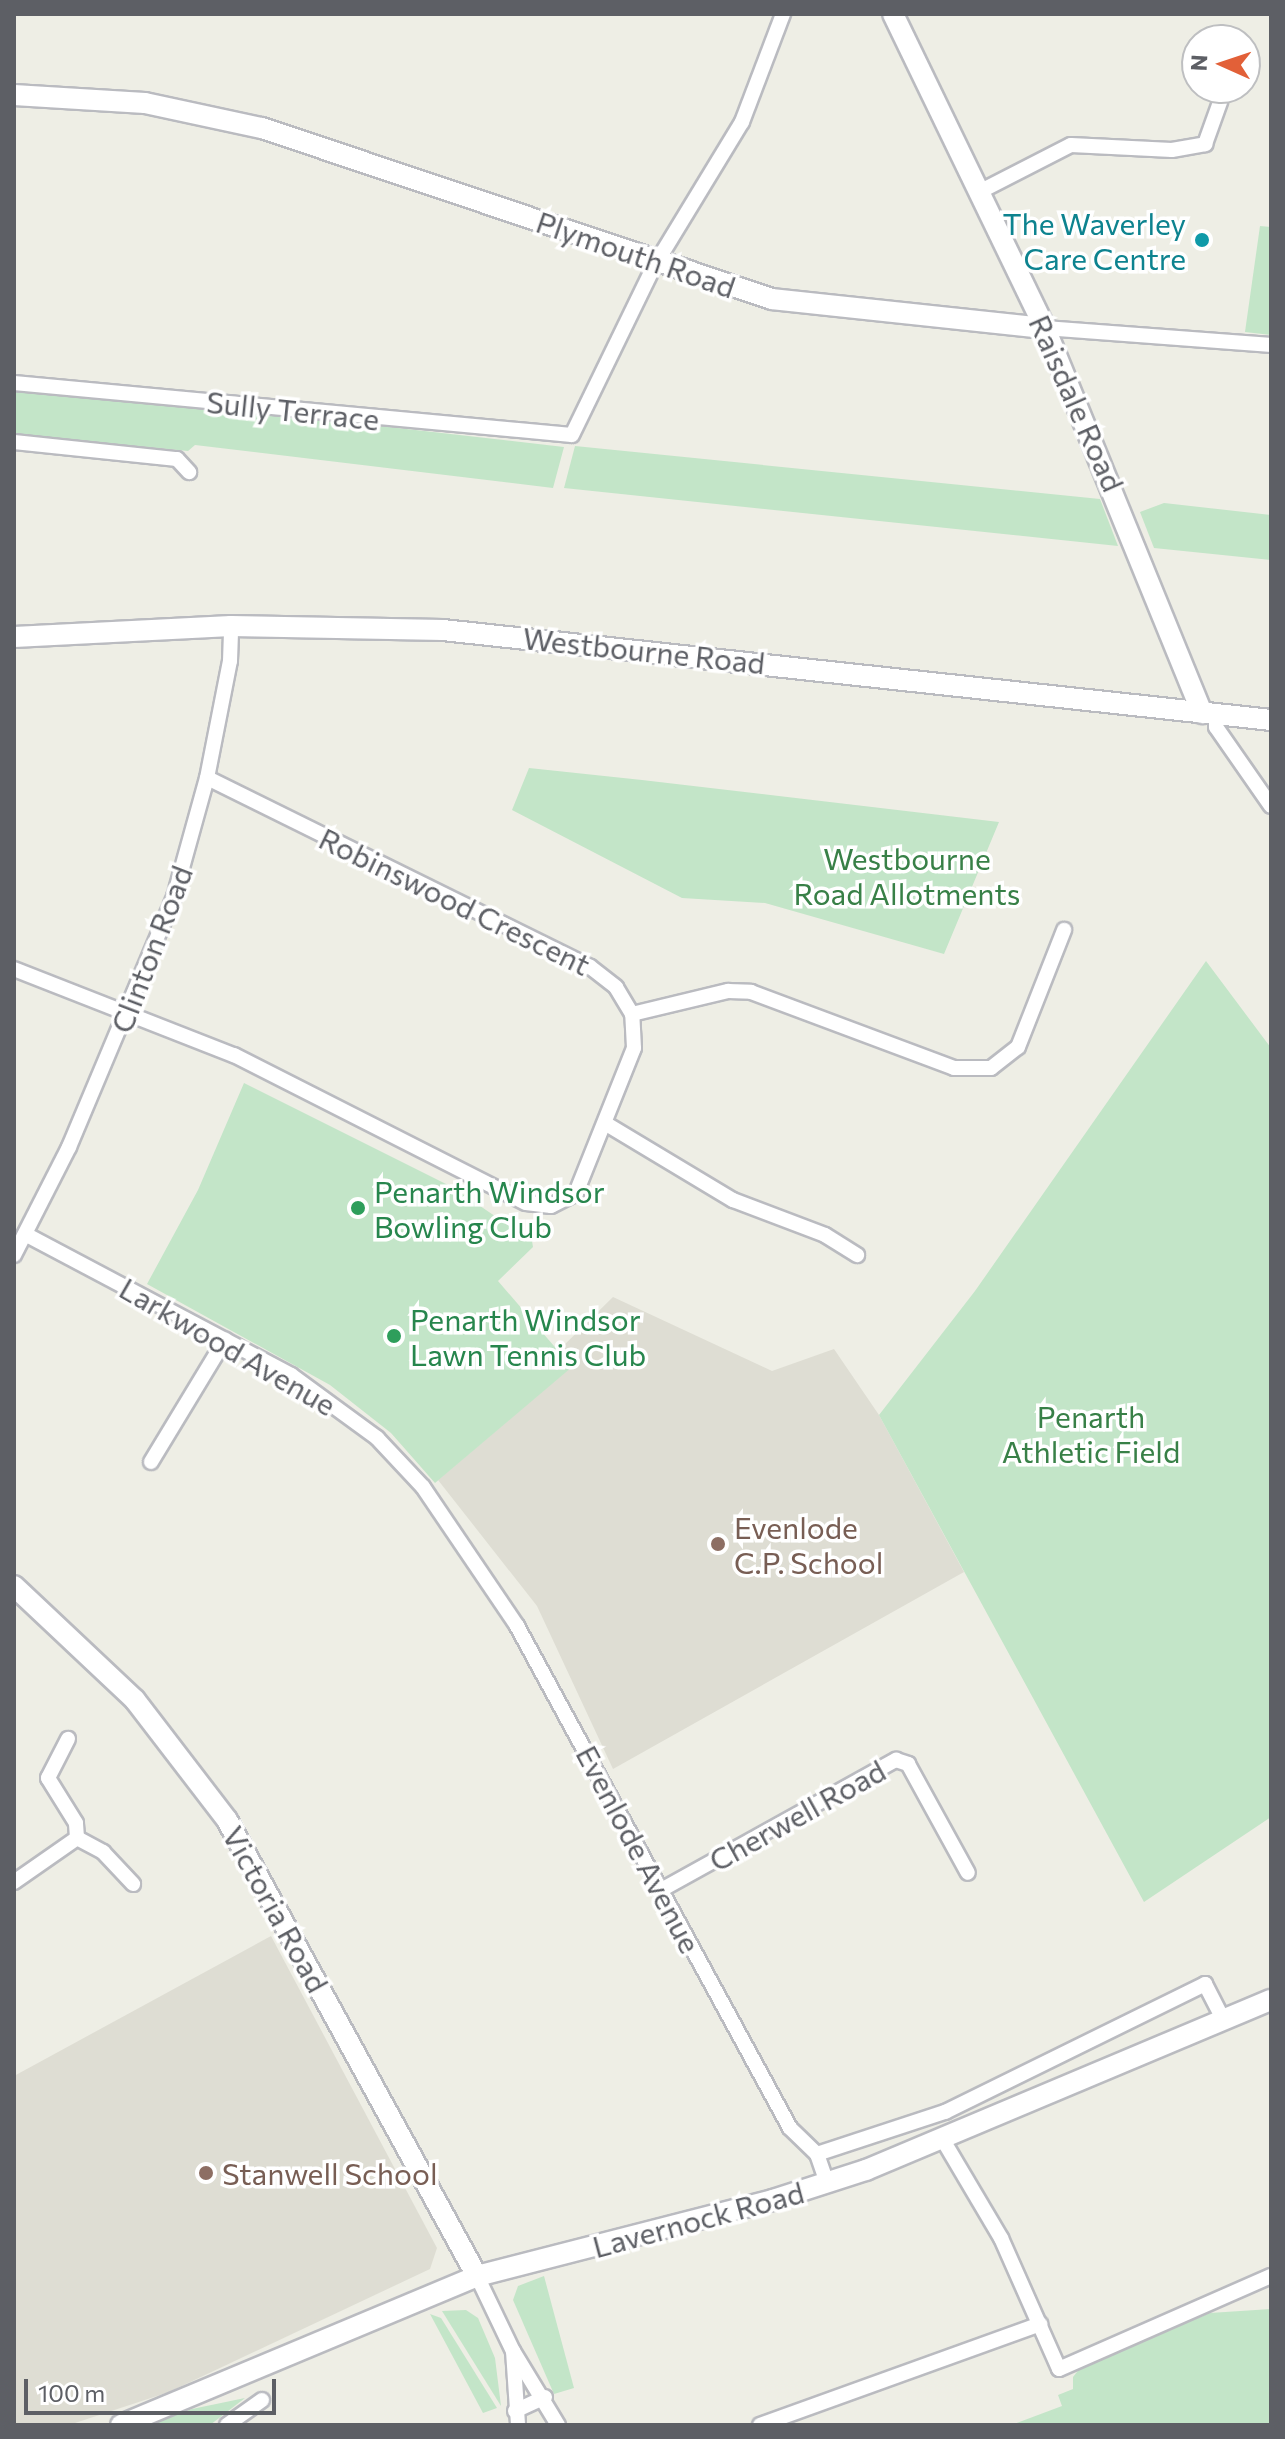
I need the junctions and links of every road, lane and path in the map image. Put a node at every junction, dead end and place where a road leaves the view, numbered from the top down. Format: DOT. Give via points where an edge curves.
graph roads {
  1 [pos="783,14"];
  2 [pos="893,14"];
  3 [pos="14,95"];
  4 [pos="1219,104"];
  5 [pos="979,192"];
  6 [pos="657,262"];
  7 [pos="1045,328"];
  8 [pos="1271,345"];
  9 [pos="14,383"];
  10 [pos="14,442"];
  11 [pos="189,472"];
  12 [pos="231,626"];
  13 [pos="14,637"];
  14 [pos="1209,714"];
  15 [pos="1271,720"];
  16 [pos="207,778"];
  17 [pos="1271,806"];
  18 [pos="1064,930"];
  19 [pos="14,969"];
  20 [pos="130,1012"];
  21 [pos="632,1014"];
  22 [pos="608,1125"];
  23 [pos="25,1234"];
  24 [pos="14,1255"];
  25 [pos="857,1255"];
  26 [pos="225,1340"];
  27 [pos="151,1462"];
  28 [pos="445,1516"];
  29 [pos="14,1586"];
  30 [pos="68,1739"];
  31 [pos="77,1838"];
  32 [pos="968,1873"];
  33 [pos="14,1882"];
  34 [pos="133,1884"];
  35 [pos="661,1890"];
  36 [pos="1271,2000"];
  37 [pos="1224,2021"];
  38 [pos="943,2140"];
  39 [pos="817,2154"];
  40 [pos="827,2183"];
  41 [pos="477,2276"];
  42 [pos="1271,2276"];
  43 [pos="1040,2324"];
  44 [pos="513,2351"];
  45 [pos="545,2397"];
  46 [pos="262,2400"];
  47 [pos="517,2418"];
  48 [pos="121,2425"];
  49 [pos="227,2425"];
  50 [pos="558,2425"];
  51 [pos="760,2425"];
  1 -- 6 [label="street" via="742,122"];
  2 -- 5 [label="street, Raisdale Road"];
  3 -- 6 [label="street, Plymouth Road" via="145,103 262,128"];
  4 -- 5 [label="street" via="1205,144 1147,151 1071,145"];
  5 -- 7 [label="street, Raisdale Road"];
  6 -- 7 [label="street, Plymouth Road" via="793,304"];
  6 -- 9 [label="street, Sully Terrace" via="572,435"];
  7 -- 8 [label="street, Plymouth Road"];
  7 -- 14 [label="street, Raisdale Road"];
  10 -- 11 [label="street" via="177,459"];
  12 -- 13 [label="street, Westbourne Road"];
  12 -- 14 [label="street, Westbourne Road" via="470,633"];
  12 -- 16 [label="street, Clinton Road" via="230,661"];
  14 -- 15 [label="street, Westbourne Road"];
  14 -- 17 [label="street"];
  16 -- 20 [label="street, Clinton Road" via="174,897"];
  16 -- 21 [label="street, Robinswood Crescent" via="590,967 616,987"];
  18 -- 21 [label="street" via="1018,1047 991,1068 954,1068 751,992 728,991"];
  19 -- 20 [label="street"];
  20 -- 22 [label="street" via="270,1072 534,1205 557,1204 576,1193"];
  20 -- 23 [label="street, Clinton Road"];
  21 -- 22 [label="street" via="634,1048"];
  22 -- 25 [label="street" via="733,1200 825,1235"];
  23 -- 24 [label="street, Clinton Road"];
  23 -- 26 [label="street, Larkwood Avenue"];
  26 -- 27 [label="street"];
  26 -- 28 [label="street, Larkwood Avenue" via="291,1375 355,1421 401,1462"];
  28 -- 35 [label="street, Evenlode Avenue" via="517,1626"];
  29 -- 41 [label="street, Victoria Road" via="127,1691 227,1820"];
  30 -- 31 [label="street" via="48,1778 76,1823"];
  31 -- 33 [label="street"];
  31 -- 34 [label="street" via="103,1852"];
  32 -- 35 [label="street, Cherwell Road" via="908,1764 896,1760"];
  35 -- 39 [label="street, Evenlode Avenue" via="790,2128"];
  36 -- 37 [label="street, Lavernock Road"];
  37 -- 38 [label="street, Lavernock Road"];
  37 -- 39 [label="street" via="1205,1984 945,2112"];
  38 -- 40 [label="street, Lavernock Road"];
  38 -- 43 [label="street" via="1001,2238"];
  39 -- 40 [label="street, Evenlode Avenue"];
  40 -- 41 [label="street, Lavernock Road"];
  41 -- 44 [label="street"];
  41 -- 48 [label="street, Lavernock Road"];
  42 -- 43 [label="street" via="1059,2369"];
  43 -- 51 [label="street"];
  44 -- 45 [label="street"];
  44 -- 47 [label="street"];
  45 -- 47 [label="street"];
  45 -- 50 [label="street"];
  46 -- 49 [label="street"];
}
